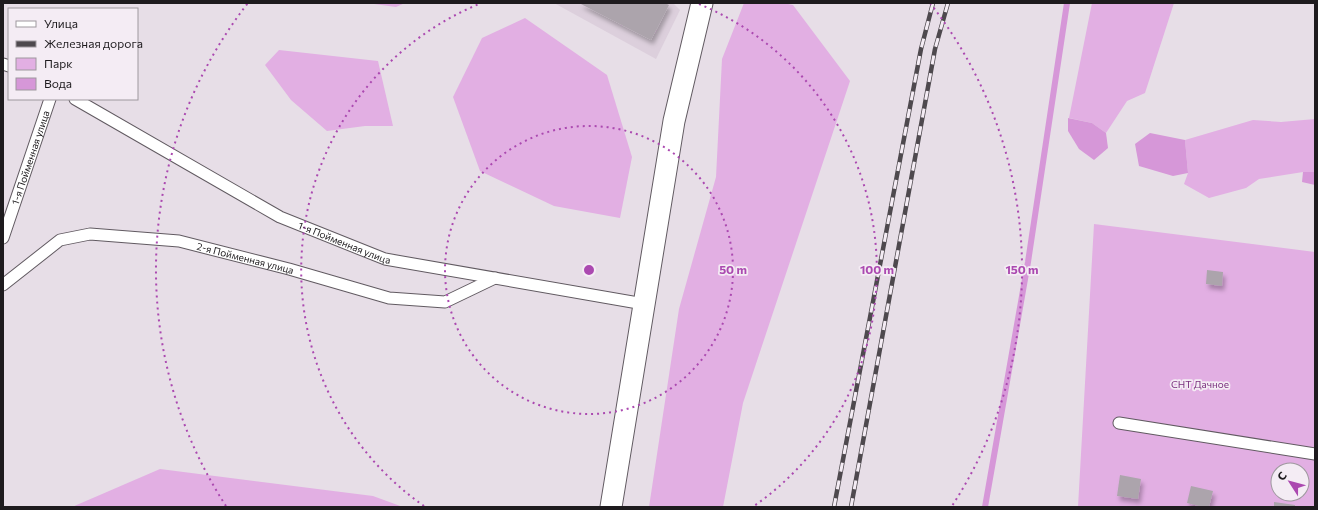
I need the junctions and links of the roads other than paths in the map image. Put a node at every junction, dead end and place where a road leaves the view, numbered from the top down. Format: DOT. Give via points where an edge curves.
graph roads {
  1 [pos="702,3"];
  2 [pos="50,100"];
  3 [pos="77,100"];
  4 [pos="3,238"];
  5 [pos="495,278"];
  6 [pos="3,285"];
  7 [pos="644,304"];
  8 [pos="1119,423"];
  9 [pos="1315,454"];
  10 [pos="611,507"];
  1 -- 7 [label="street" via="674,121"];
  2 -- 4 [label="lane, 1-я Пойменная улица"];
  3 -- 5 [label="lane, 1-я Пойменная улица" via="280,217 385,259"];
  5 -- 6 [label="lane, 2-я Пойменная улица" via="445,302 389,298 179,241 90,234 60,240"];
  5 -- 7 [label="lane, 1-я Пойменная улица"];
  7 -- 10 [label="street"];
  8 -- 9 [label="lane"];
}
